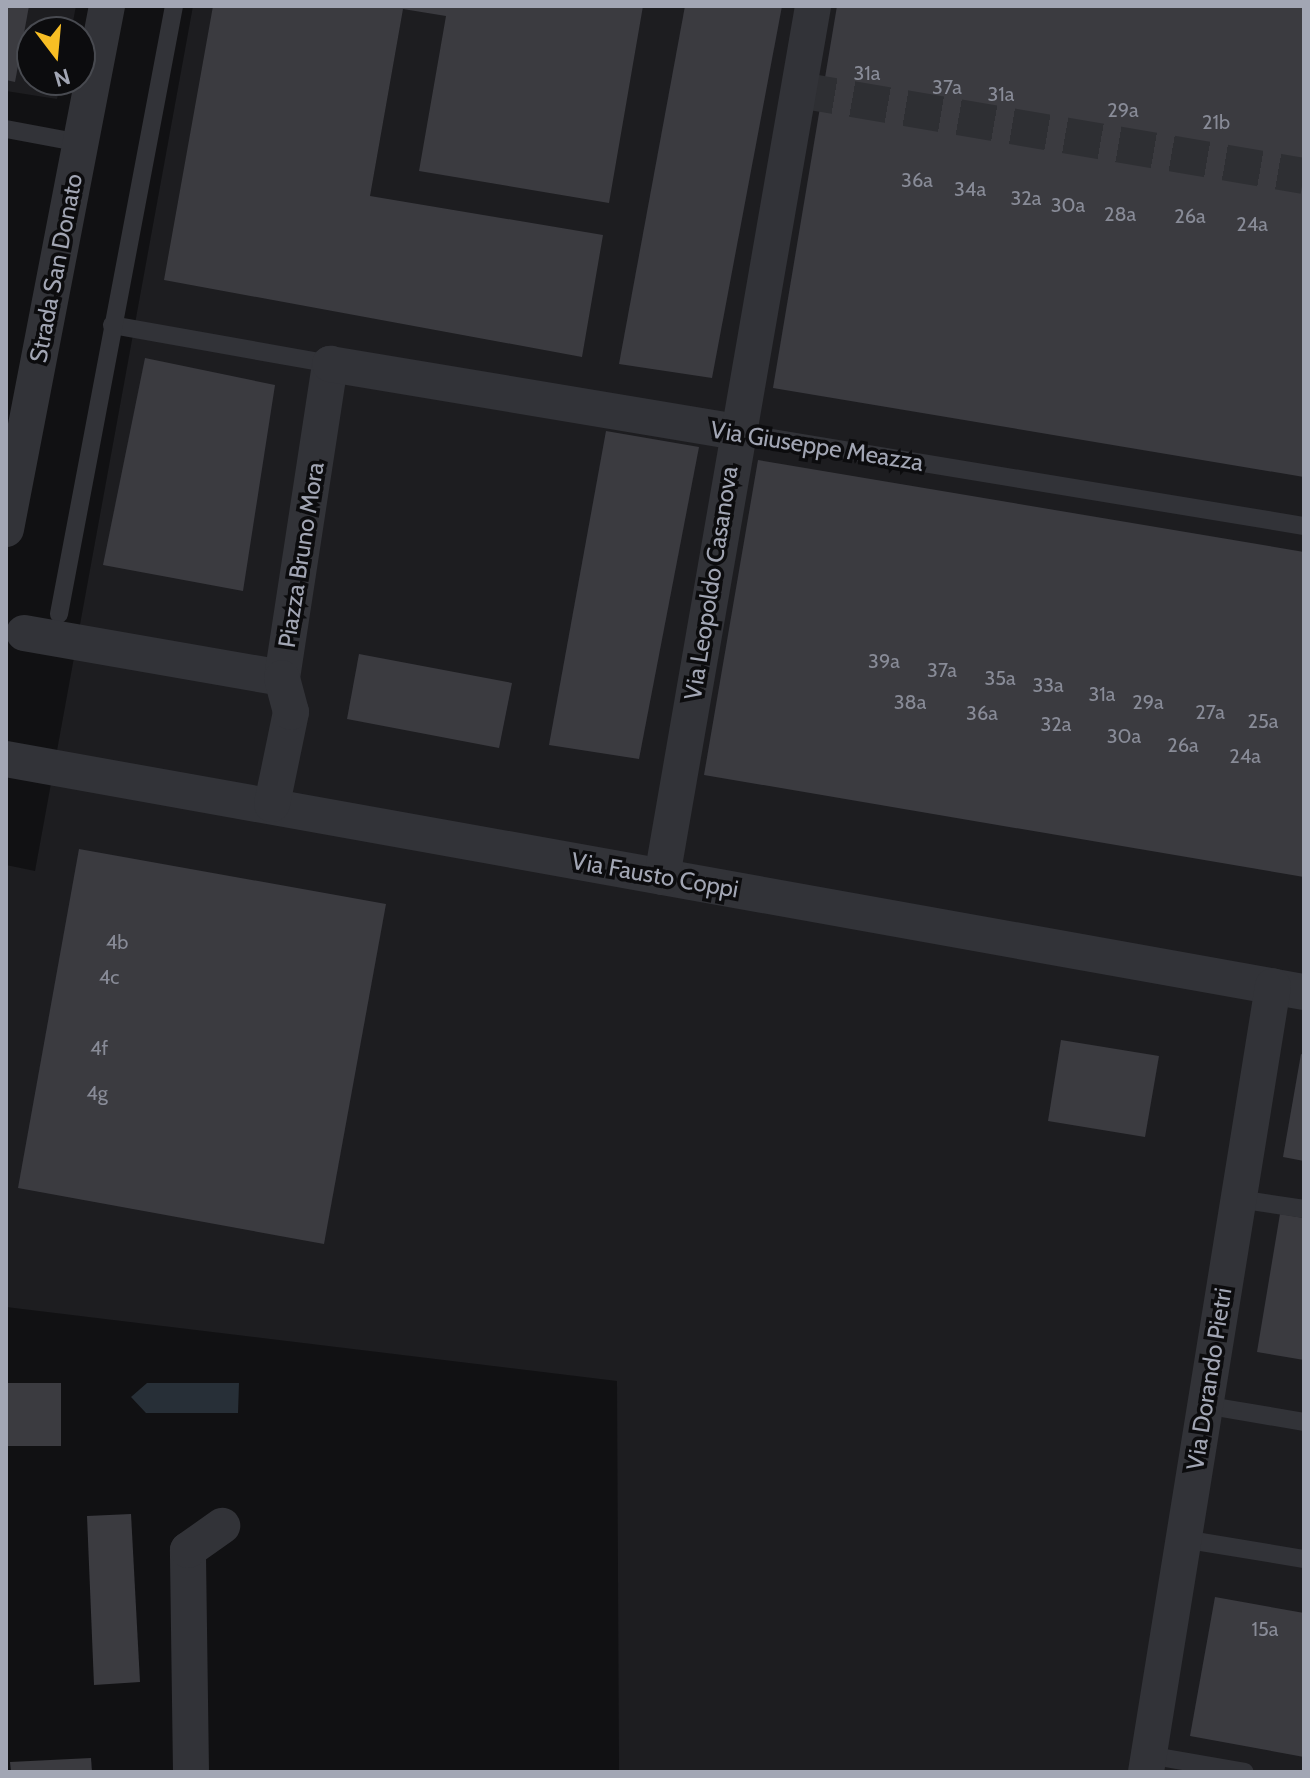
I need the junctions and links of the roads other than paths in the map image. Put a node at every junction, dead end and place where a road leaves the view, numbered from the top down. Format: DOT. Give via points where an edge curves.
graph roads {
  1 [pos="107,6"];
  2 [pos="174,6"];
  3 [pos="813,6"];
  4 [pos="96,31"];
  5 [pos="85,96"];
  6 [pos="6,129"];
  7 [pos="81,143"];
  8 [pos="112,325"];
  9 [pos="330,364"];
  10 [pos="735,432"];
  11 [pos="12,463"];
  12 [pos="1304,526"];
  13 [pos="6,529"];
  14 [pos="59,614"];
  15 [pos="24,633"];
  16 [pos="282,678"];
  17 [pos="6,759"];
  18 [pos="272,804"];
  19 [pos="662,877"];
  20 [pos="1288,989"];
  21 [pos="1238,1199"];
  22 [pos="1304,1209"];
  23 [pos="1204,1405"];
  24 [pos="1304,1422"];
  25 [pos="222,1526"];
  26 [pos="1183,1539"];
  27 [pos="1304,1559"];
  28 [pos="1147,1763"];
  29 [pos="191,1772"];
  30 [pos="1245,1772"];
  1 -- 4 [label="street, Strada San Donato"];
  2 -- 8 [label="lane"];
  3 -- 10 [label="street, Via Leopoldo Casanova"];
  5 -- 7 [label="street, Strada San Donato"];
  6 -- 7 [label="lane"];
  7 -- 11 [label="street, Strada San Donato"];
  8 -- 9 [label="lane"];
  8 -- 14 [label="lane"];
  9 -- 10 [label="street, Via Giuseppe Meazza"];
  9 -- 16 [label="street, Piazza Bruno Mora"];
  10 -- 12 [label="lane, Via Giuseppe Meazza"];
  10 -- 19 [label="street, Via Leopoldo Casanova"];
  11 -- 13 [label="street, Strada San Donato"];
  15 -- 16 [label="street, Piazza Bruno Mora"];
  16 -- 18 [label="street" via="291,712"];
  17 -- 18 [label="street, Via Fausto Coppi"];
  18 -- 19 [label="street, Via Fausto Coppi"];
  19 -- 20 [label="street, Via Fausto Coppi"];
  20 -- 21 [label="street, Via Dorando Pietri"];
  21 -- 22 [label="lane"];
  21 -- 23 [label="street, Via Dorando Pietri"];
  23 -- 24 [label="lane"];
  23 -- 26 [label="street, Via Dorando Pietri"];
  25 -- 29 [label="street" via="188,1550"];
  26 -- 27 [label="lane"];
  26 -- 28 [label="street, Via Dorando Pietri"];
  28 -- 30 [label="lane"];
}
